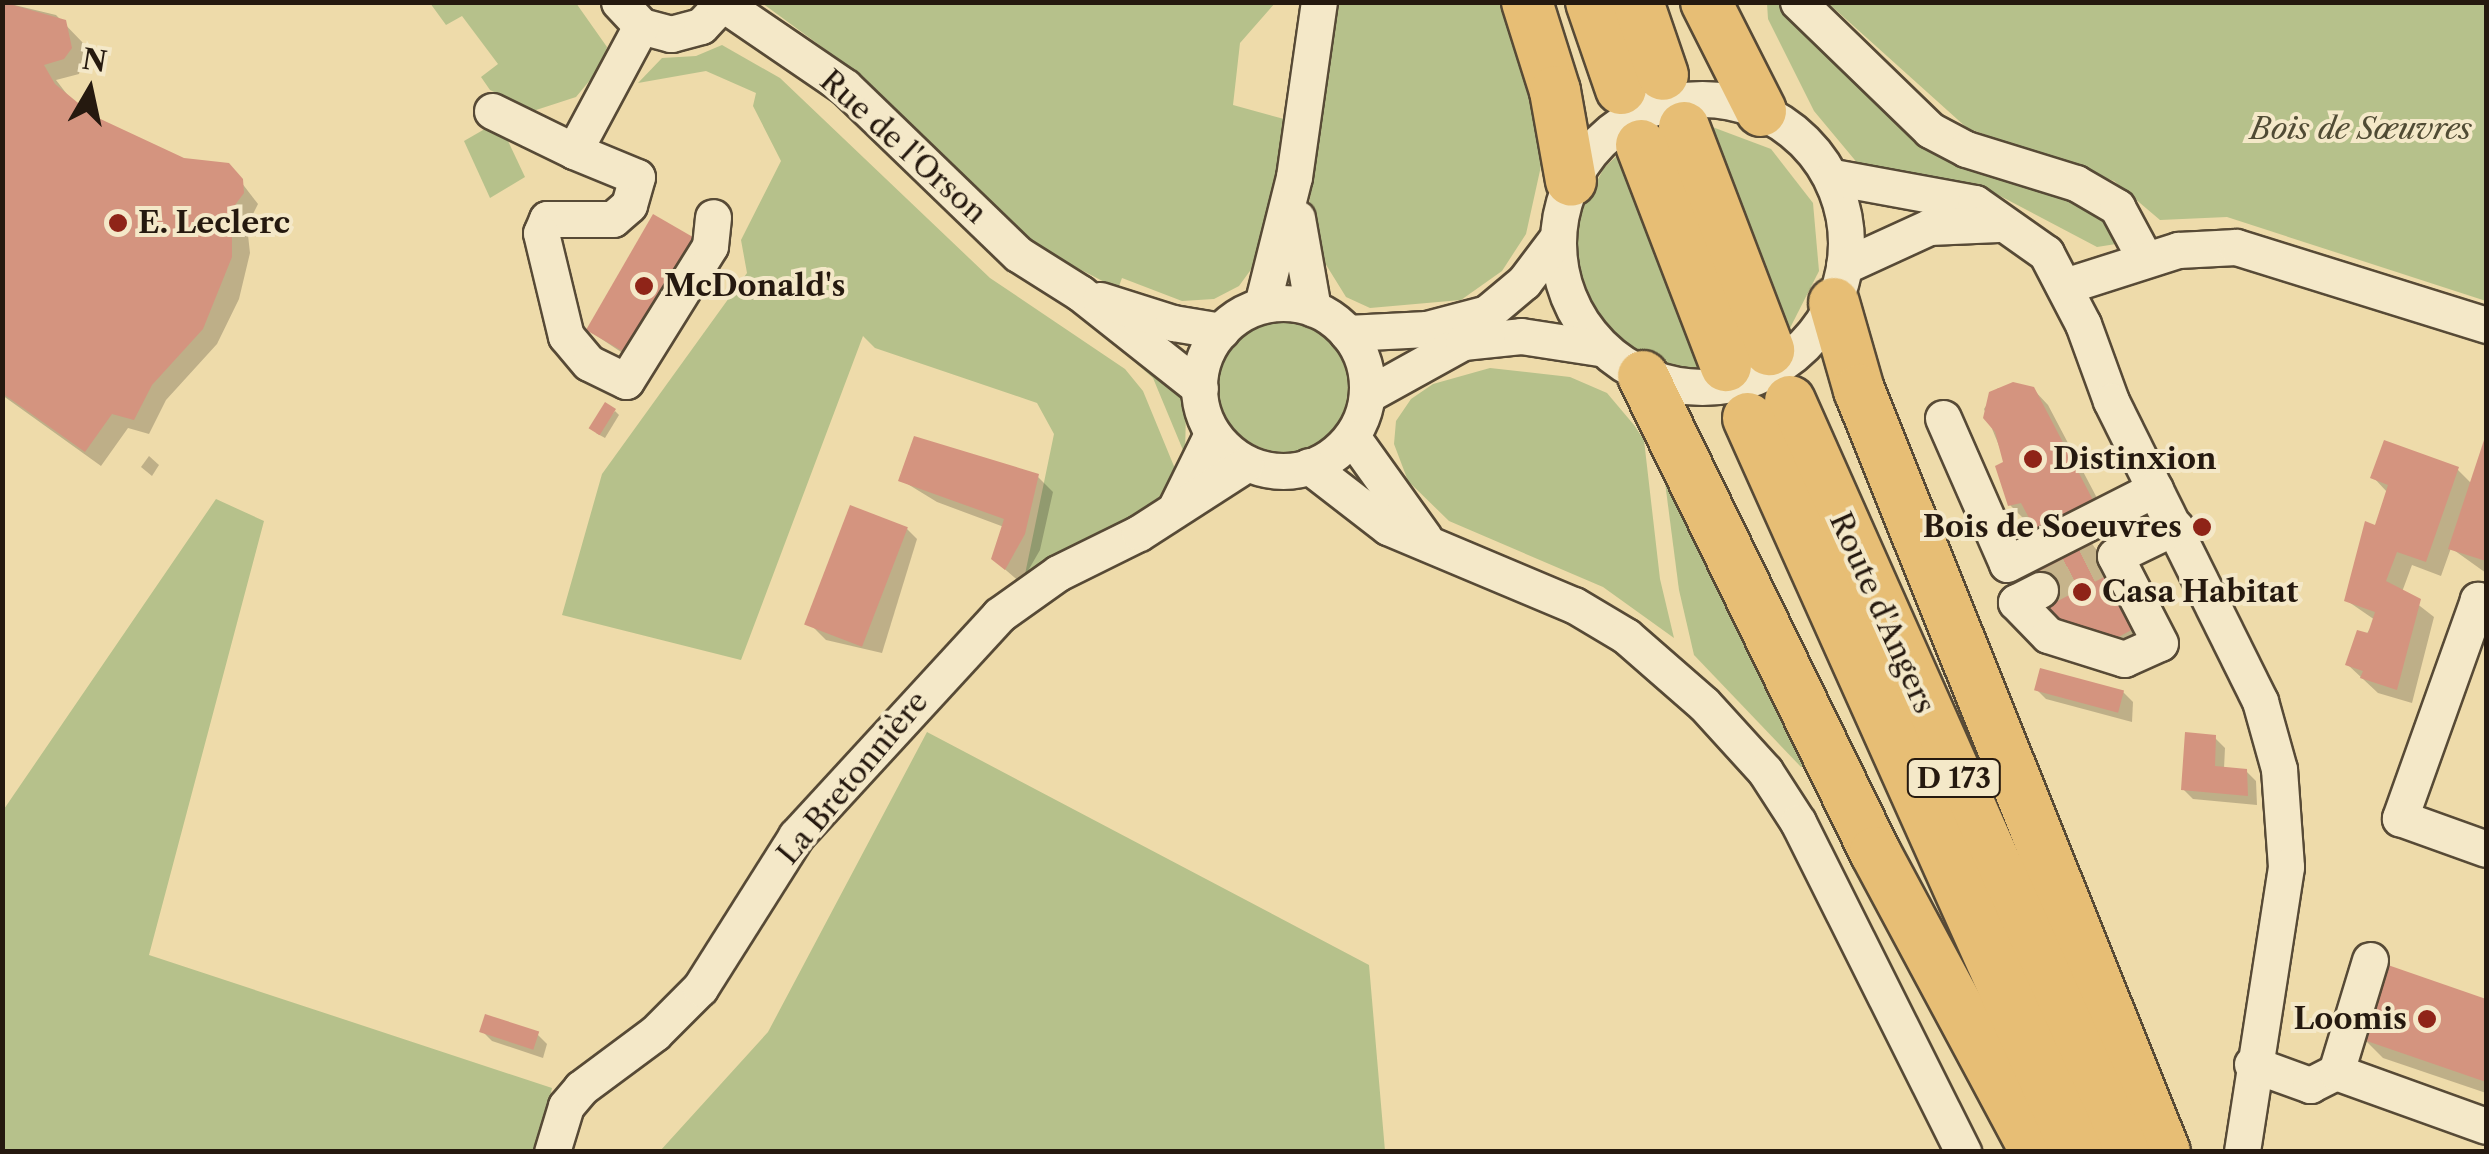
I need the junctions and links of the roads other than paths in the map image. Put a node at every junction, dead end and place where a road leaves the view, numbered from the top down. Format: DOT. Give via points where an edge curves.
graph roads {
  1 [pos="1319,2"];
  2 [pos="1527,2"];
  3 [pos="1591,2"];
  4 [pos="1638,2"];
  5 [pos="1706,2"];
  6 [pos="1798,2"];
  7 [pos="722,3"];
  8 [pos="630,14"];
  9 [pos="1761,111"];
  10 [pos="506,118"];
  11 [pos="1662,136"];
  12 [pos="574,150"];
  13 [pos="1294,177"];
  14 [pos="1833,177"];
  15 [pos="1571,181"];
  16 [pos="713,216"];
  17 [pos="2010,226"];
  18 [pos="1558,237"];
  19 [pos="2145,259"];
  20 [pos="1839,285"];
  21 [pos="2065,286"];
  22 [pos="1080,293"];
  23 [pos="1262,305"];
  24 [pos="1313,308"];
  25 [pos="2486,325"];
  26 [pos="1221,330"];
  27 [pos="1347,333"];
  28 [pos="1599,348"];
  29 [pos="1747,358"];
  30 [pos="1644,376"];
  31 [pos="1200,388"];
  32 [pos="1368,394"];
  33 [pos="1943,418"];
  34 [pos="1211,436"];
  35 [pos="1352,438"];
  36 [pos="1246,464"];
  37 [pos="1309,466"];
  38 [pos="2155,489"];
  39 [pos="1177,505"];
  40 [pos="2175,528"];
  41 [pos="1434,549"];
  42 [pos="2040,590"];
  43 [pos="2486,603"];
  44 [pos="2486,849"];
  45 [pos="2370,960"];
  46 [pos="2252,1064"];
  47 [pos="2336,1072"];
  48 [pos="2486,1126"];
  49 [pos="552,1152"];
  50 [pos="1964,1152"];
  51 [pos="2036,1152"];
  52 [pos="2077,1152"];
  53 [pos="2124,1152"];
  54 [pos="2166,1152"];
  55 [pos="2242,1152"];
  1 -- 13 [label="street"];
  2 -- 15 [label="highway" via="1555,91"];
  3 -- 4 [label="highway" via="1642,82"];
  5 -- 9 [label="highway"];
  6 -- 19 [label="street" via="1930,130 2108,201 2129,222"];
  7 -- 8 [label="street" via="686,32"];
  7 -- 22 [label="street, Rue de l'Orson" via="845,86 1018,254"];
  8 -- 12 [label="street"];
  9 -- 14 [label="street" via="1812,148"];
  9 -- 15 [label="street" via="1696,100 1638,112 1590,151"];
  10 -- 12 [label="street"];
  11 -- 29 [label="highway"];
  12 -- 16 [label="street" via="637,177 629,205 613,219 547,219 541,233 566,336 589,363 626,381 710,246"];
  13 -- 23 [label="street"];
  13 -- 24 [label="street" via="1301,266"];
  14 -- 17 [label="street" via="1958,199"];
  14 -- 20 [label="street" via="1844,215"];
  15 -- 18 [label="street"];
  17 -- 20 [label="street" via="1970,221 1930,227"];
  17 -- 21 [label="street" via="2046,252"];
  18 -- 27 [label="street" via="1524,282 1488,312 1427,328"];
  18 -- 28 [label="street" via="1568,296"];
  19 -- 21 [label="street"];
  19 -- 25 [label="street" via="2209,245 2236,247"];
  20 -- 30 [label="street" via="1813,332 1753,377 1684,387"];
  20 -- 54 [label="highway" via="1859,390"];
  21 -- 38 [label="street"];
  22 -- 26 [label="street, Rue de l'Orson" via="1173,324"];
  22 -- 31 [label="street, Rue de l'Orson"];
  23 -- 24 [label="street"];
  23 -- 26 [label="street"];
  24 -- 27 [label="street"];
  26 -- 31 [label="street" via="1202,366"];
  27 -- 32 [label="street"];
  28 -- 30 [label="street"];
  28 -- 32 [label="street" via="1520,336 1463,342"];
  30 -- 51 [label="highway" via="1875,852"];
  31 -- 34 [label="street"];
  32 -- 35 [label="street"];
  33 -- 38 [label="street" via="2006,564"];
  34 -- 36 [label="street"];
  34 -- 39 [label="street, La Bretonnière"];
  35 -- 37 [label="street"];
  35 -- 41 [label="street"];
  36 -- 37 [label="street" via="1268,470"];
  36 -- 39 [label="street, La Bretonnière"];
  37 -- 41 [label="street" via="1376,519"];
  38 -- 40 [label="street"];
  39 -- 49 [label="street, La Bretonnière" via="1058,573 985,630 796,836 700,988 574,1097"];
  40 -- 42 [label="street" via="2108,558 2160,644 2124,659 2048,634 2016,602"];
  40 -- 46 [label="street" via="2260,701 2279,769 2286,867"];
  41 -- 50 [label="street" via="1574,605 1626,636 1704,704 1765,771 1798,822"];
  43 -- 44 [label="street" via="2478,600 2400,818"];
  45 -- 47 [label="street"];
  46 -- 47 [label="street" via="2310,1085"];
  46 -- 55 [label="street"];
  47 -- 48 [label="street"];
  52 -- 53 [label="highway, Route d'Angers / D 173" via="1769,410"];
}
